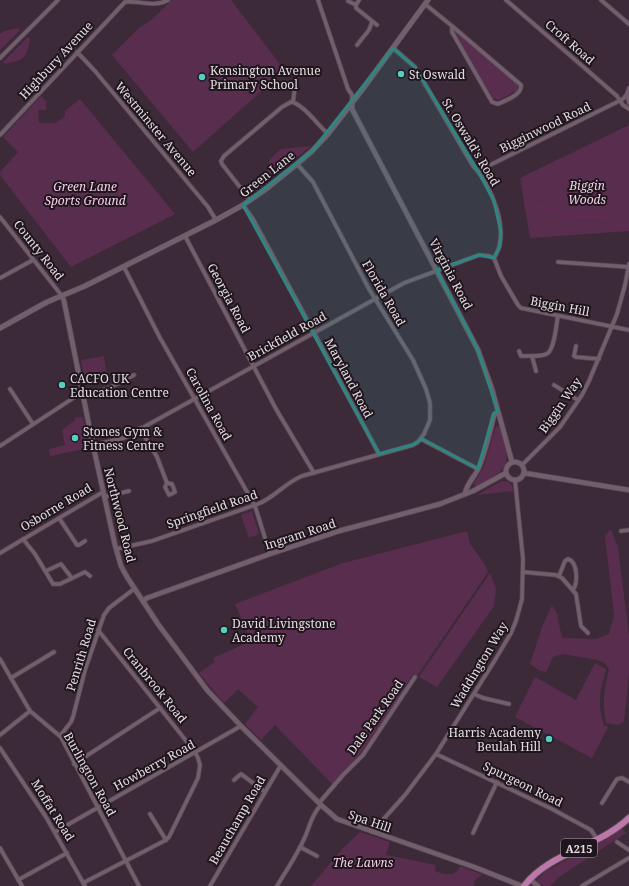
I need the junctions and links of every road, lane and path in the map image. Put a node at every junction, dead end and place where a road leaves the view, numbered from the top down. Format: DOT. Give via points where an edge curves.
graph roads {
  1 [pos="58,0"];
  2 [pos="168,0"];
  3 [pos="318,0"];
  4 [pos="359,0"];
  5 [pos="506,0"];
  6 [pos="601,0"];
  7 [pos="124,1"];
  8 [pos="348,1"];
  9 [pos="427,2"];
  10 [pos="356,5"];
  11 [pos="372,22"];
  12 [pos="629,24"];
  13 [pos="377,25"];
  14 [pos="452,26"];
  15 [pos="357,46"];
  16 [pos="394,48"];
  17 [pos="78,52"];
  18 [pos="0,58"];
  19 [pos="297,71"];
  20 [pos="629,88"];
  21 [pos="627,94"];
  22 [pos="620,101"];
  23 [pos="293,102"];
  24 [pos="629,103"];
  25 [pos="352,104"];
  26 [pos="629,109"];
  27 [pos="0,134"];
  28 [pos="328,134"];
  29 [pos="297,164"];
  30 [pos="478,171"];
  31 [pos="250,200"];
  32 [pos="243,205"];
  33 [pos="0,217"];
  34 [pos="216,220"];
  35 [pos="185,236"];
  36 [pos="494,258"];
  37 [pos="33,260"];
  38 [pos="558,262"];
  39 [pos="629,266"];
  40 [pos="124,267"];
  41 [pos="437,270"];
  42 [pos="0,278"];
  43 [pos="62,296"];
  44 [pos="374,299"];
  45 [pos="558,316"];
  46 [pos="612,327"];
  47 [pos="0,328"];
  48 [pos="629,330"];
  49 [pos="314,332"];
  50 [pos="576,346"];
  51 [pos="519,351"];
  52 [pos="532,356"];
  53 [pos="598,359"];
  54 [pos="253,365"];
  55 [pos="536,371"];
  56 [pos="134,374"];
  57 [pos="554,385"];
  58 [pos="10,389"];
  59 [pos="82,394"];
  60 [pos="194,398"];
  61 [pos="578,400"];
  62 [pos="498,412"];
  63 [pos="33,424"];
  64 [pos="140,428"];
  65 [pos="421,439"];
  66 [pos="93,445"];
  67 [pos="0,446"];
  68 [pos="379,454"];
  69 [pos="512,462"];
  70 [pos="522,465"];
  71 [pos="478,470"];
  72 [pos="314,473"];
  73 [pos="524,473"];
  74 [pos="506,474"];
  75 [pos="515,480"];
  76 [pos="167,483"];
  77 [pos="629,490"];
  78 [pos="130,491"];
  79 [pos="104,494"];
  80 [pos="465,494"];
  81 [pos="254,506"];
  82 [pos="59,518"];
  83 [pos="629,530"];
  84 [pos="621,531"];
  85 [pos="24,539"];
  86 [pos="85,541"];
  87 [pos="116,549"];
  88 [pos="0,554"];
  89 [pos="270,554"];
  90 [pos="46,571"];
  91 [pos="523,572"];
  92 [pos="90,576"];
  93 [pos="559,576"];
  94 [pos="71,577"];
  95 [pos="134,588"];
  96 [pos="572,590"];
  97 [pos="144,601"];
  98 [pos="98,630"];
  99 [pos="588,633"];
  100 [pos="54,652"];
  101 [pos="0,659"];
  102 [pos="11,678"];
  103 [pos="415,678"];
  104 [pos="474,694"];
  105 [pos="509,704"];
  106 [pos="160,708"];
  107 [pos="30,711"];
  108 [pos="241,726"];
  109 [pos="0,735"];
  110 [pos="60,736"];
  111 [pos="0,748"];
  112 [pos="196,753"];
  113 [pos="436,754"];
  114 [pos="74,764"];
  115 [pos="281,764"];
  116 [pos="234,780"];
  117 [pos="497,782"];
  118 [pos="629,782"];
  119 [pos="265,792"];
  120 [pos="602,803"];
  121 [pos="320,804"];
  122 [pos="98,808"];
  123 [pos="150,814"];
  124 [pos="629,818"];
  125 [pos="55,832"];
  126 [pos="372,832"];
  127 [pos="473,833"];
  128 [pos="597,839"];
  129 [pos="166,840"];
  130 [pos="617,842"];
  131 [pos="300,846"];
  132 [pos="0,848"];
  133 [pos="629,850"];
  134 [pos="67,853"];
  135 [pos="317,856"];
  136 [pos="629,858"];
  137 [pos="125,860"];
  138 [pos="529,879"];
  139 [pos="18,880"];
  140 [pos="84,884"];
  141 [pos="22,886"];
  142 [pos="139,886"];
  143 [pos="210,886"];
  144 [pos="277,886"];
  145 [pos="523,886"];
  146 [pos="538,886"];
  147 [pos="582,886"];
  1 -- 18 [label="street"];
  2 -- 7 [label="street" via="162,3"];
  3 -- 25 [label="street" via="344,80 352,95"];
  4 -- 10 [label="street"];
  5 -- 22 [label="street, Croft Road"];
  6 -- 12 [label="street"];
  7 -- 17 [label="street, Highbury Avenue"];
  8 -- 10 [label="street"];
  9 -- 14 [label="street"];
  9 -- 16 [label="main road, Green Lane"];
  10 -- 11 [label="street" via="356,8"];
  11 -- 13 [label="street"];
  11 -- 15 [label="street"];
  14 -- 14 [label="street" via="452,32 492,102 498,104 519,92 521,85"];
  16 -- 25 [label="main road, Green Lane"];
  16 -- 30 [label="street, St. Oswald's Road" via="415,66"];
  17 -- 27 [label="street, Highbury Avenue"];
  17 -- 34 [label="street, Westminster Avenue" via="208,207"];
  19 -- 23 [label="street"];
  20 -- 21 [label="street"];
  21 -- 22 [label="street, Bigginwood Road"];
  21 -- 24 [label="street"];
  22 -- 26 [label="street, Croft Road"];
  22 -- 30 [label="street, Bigginwood Road"];
  23 -- 28 [label="street" via="300,105"];
  23 -- 31 [label="street" via="288,102 222,158 223,166"];
  25 -- 28 [label="main road, Green Lane"];
  25 -- 41 [label="street, Virginia Road" via="352,109"];
  28 -- 29 [label="main road, Green Lane"];
  29 -- 31 [label="main road, Green Lane"];
  29 -- 44 [label="street, Florida Road" via="313,182"];
  30 -- 36 [label="street, St. Oswald's Road" via="494,200 499,221 500,246"];
  31 -- 32 [label="main road, Green Lane"];
  32 -- 34 [label="main road, Green Lane"];
  32 -- 49 [label="street, Maryland Road"];
  33 -- 37 [label="street, County Road"];
  34 -- 35 [label="main road, Green Lane"];
  35 -- 40 [label="main road, Green Lane"];
  35 -- 54 [label="street, Georgia Road"];
  36 -- 41 [label="street, Brickfield Road" via="480,255"];
  36 -- 45 [label="street, Biggin Hill" via="501,276 520,308"];
  37 -- 42 [label="street"];
  37 -- 43 [label="street, County Road"];
  38 -- 39 [label="street"];
  39 -- 46 [label="street, Biggin Way"];
  40 -- 43 [label="main road, Green Lane"];
  40 -- 60 [label="street, Carolina Road"];
  41 -- 44 [label="street, Brickfield Road"];
  41 -- 62 [label="street, Virginia Road" via="478,350"];
  43 -- 47 [label="main road, Green Lane"];
  43 -- 59 [label="street, Northwood Road"];
  44 -- 49 [label="street, Brickfield Road"];
  44 -- 65 [label="street, Florida Road" via="413,360 429,397 430,420"];
  45 -- 46 [label="street, Biggin Hill"];
  45 -- 52 [label="street" via="550,350 545,354"];
  46 -- 48 [label="street, Biggin Hill"];
  46 -- 53 [label="street, Biggin Way"];
  49 -- 54 [label="street, Brickfield Road"];
  49 -- 68 [label="street, Maryland Road"];
  50 -- 53 [label="street" via="574,356"];
  51 -- 52 [label="street" via="521,356"];
  52 -- 55 [label="street"];
  53 -- 61 [label="street, Biggin Way"];
  54 -- 60 [label="street, Brickfield Road"];
  54 -- 72 [label="street, Georgia Road"];
  56 -- 59 [label="street" via="111,387"];
  57 -- 61 [label="street"];
  58 -- 63 [label="street"];
  59 -- 63 [label="street"];
  59 -- 66 [label="street, Northwood Road"];
  60 -- 64 [label="street, Brickfield Road"];
  60 -- 81 [label="street, Carolina Road"];
  61 -- 70 [label="street, Biggin Way" via="554,434"];
  62 -- 69 [label="street, Virginia Road"];
  62 -- 71 [label="street" via="494,415"];
  63 -- 67 [label="street"];
  64 -- 66 [label="street, Brickfield Road" via="120,439"];
  64 -- 76 [label="street" via="157,457"];
  65 -- 68 [label="street, Springfield Road" via="413,445"];
  65 -- 71 [label="street"];
  66 -- 79 [label="street, Northwood Road"];
  68 -- 72 [label="street, Springfield Road"];
  69 -- 70 [label="street"];
  69 -- 74 [label="street" via="507,466"];
  70 -- 73 [label="street"];
  71 -- 80 [label="street"];
  72 -- 81 [label="street, Springfield Road" via="291,481 272,498"];
  73 -- 75 [label="street" via="521,478"];
  73 -- 77 [label="street"];
  74 -- 75 [label="street"];
  74 -- 80 [label="street, Ingram Road"];
  75 -- 91 [label="street, Waddington Way"];
  78 -- 79 [label="street, Osborne Road"];
  79 -- 82 [label="street, Osborne Road"];
  79 -- 87 [label="street, Northwood Road"];
  80 -- 89 [label="street, Ingram Road" via="436,506 350,528"];
  81 -- 87 [label="street, Springfield Road" via="152,541"];
  81 -- 89 [label="street, Carolina Road"];
  82 -- 85 [label="street, Osborne Road"];
  82 -- 86 [label="street" via="77,544"];
  83 -- 84 [label="street"];
  85 -- 88 [label="street, Osborne Road"];
  85 -- 90 [label="street"];
  87 -- 95 [label="street, Northwood Road"];
  89 -- 97 [label="street, Ingram Road"];
  90 -- 94 [label="street" via="61,564"];
  90 -- 94 [label="street" via="56,585"];
  91 -- 93 [label="street"];
  91 -- 104 [label="street, Waddington Way" via="522,599 516,621"];
  92 -- 94 [label="street" via="85,572"];
  93 -- 96 [label="street"];
  93 -- 96 [label="street" via="565,561 571,560 576,577"];
  95 -- 97 [label="street, Northwood Road"];
  95 -- 98 [label="street, Penrith Road" via="107,610"];
  96 -- 99 [label="street" via="577,598 581,626"];
  97 -- 108 [label="street, Northwood Road" via="207,690"];
  98 -- 106 [label="street, Cranbrook Road"];
  98 -- 110 [label="street, Penrith Road" via="83,674 73,718"];
  100 -- 102 [label="street"];
  101 -- 102 [label="street, Burlington Road"];
  102 -- 107 [label="street, Burlington Road"];
  103 -- 121 [label="street, Dale Park Road" via="363,755"];
  104 -- 105 [label="street"];
  104 -- 113 [label="street, Waddington Way"];
  106 -- 112 [label="street, Cranbrook Road"];
  106 -- 114 [label="street"];
  107 -- 109 [label="street"];
  107 -- 110 [label="street, Burlington Road"];
  108 -- 112 [label="street, Howberry Road"];
  108 -- 115 [label="street, Spa Hill"];
  110 -- 114 [label="street, Burlington Road"];
  111 -- 125 [label="street, Moffat Road"];
  112 -- 122 [label="street, Howberry Road"];
  112 -- 129 [label="street" via="200,765 198,778"];
  113 -- 117 [label="street, Spurgeon Road"];
  113 -- 126 [label="street, Waddington Way"];
  114 -- 122 [label="street, Burlington Road"];
  115 -- 119 [label="street, Beauchamp Road"];
  115 -- 121 [label="street, Spa Hill"];
  116 -- 119 [label="street" via="241,774"];
  117 -- 127 [label="street"];
  117 -- 128 [label="street, Spurgeon Road" via="585,827"];
  118 -- 120 [label="street" via="622,778 617,779"];
  119 -- 143 [label="street, Beauchamp Road"];
  121 -- 126 [label="street, Spa Hill" via="337,820"];
  121 -- 131 [label="street"];
  122 -- 125 [label="street, Howberry Road"];
  122 -- 137 [label="street, Burlington Road"];
  123 -- 129 [label="street"];
  124 -- 128 [label="main road, A215"];
  125 -- 134 [label="street, Moffat Road"];
  126 -- 145 [label="street, Spa Hill"];
  128 -- 138 [label="main road, A215" via="555,860"];
  129 -- 137 [label="street"];
  130 -- 133 [label="street"];
  131 -- 135 [label="street"];
  131 -- 144 [label="street"];
  132 -- 139 [label="street"];
  134 -- 139 [label="street"];
  134 -- 140 [label="street, Moffat Road"];
  136 -- 147 [label="street"];
  137 -- 140 [label="street"];
  137 -- 142 [label="street, Burlington Road"];
  138 -- 145 [label="main road, A215"];
  138 -- 146 [label="street"];
  139 -- 141 [label="street"];
}
